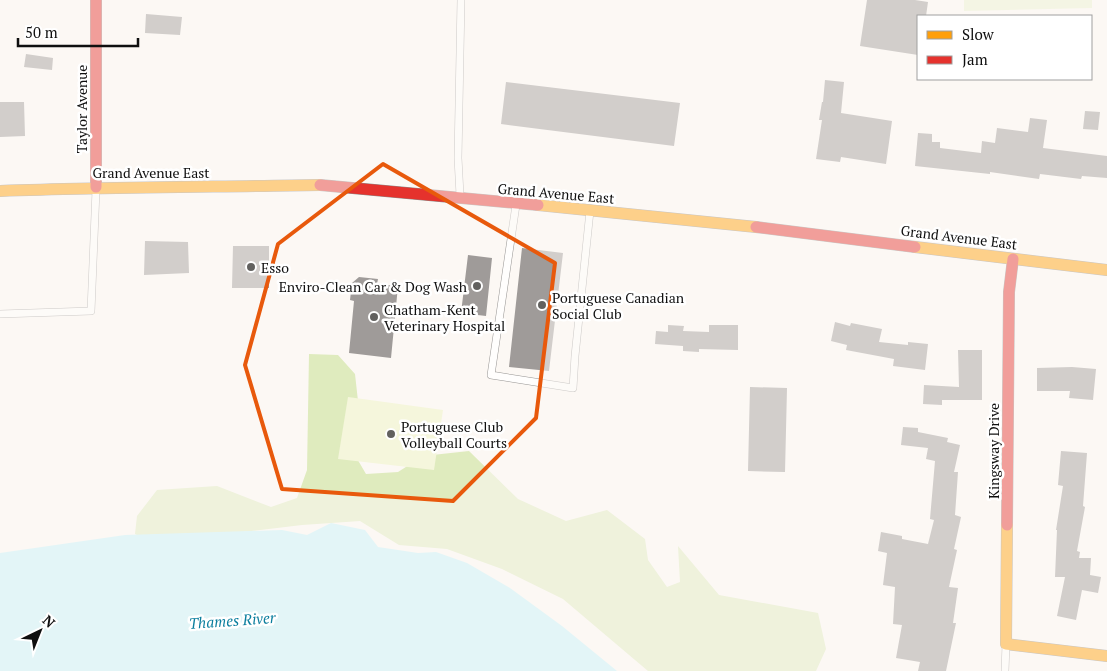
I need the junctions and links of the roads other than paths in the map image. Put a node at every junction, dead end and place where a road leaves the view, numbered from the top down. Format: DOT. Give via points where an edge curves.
graph roads {
  1 [pos="96,0"];
  2 [pos="461,0"];
  3 [pos="96,187"];
  4 [pos="0,191"];
  5 [pos="460,198"];
  6 [pos="516,204"];
  7 [pos="590,211"];
  8 [pos="1014,259"];
  9 [pos="1107,270"];
  10 [pos="0,314"];
  11 [pos="1006,644"];
  12 [pos="1107,656"];
  13 [pos="1005,671"];
  1 -- 3 [label="main road, Taylor Avenue"];
  2 -- 5 [label="lane"];
  3 -- 4 [label="main road, Grand Avenue East"];
  3 -- 5 [label="main road, Grand Avenue East" via="322,185"];
  3 -- 10 [label="lane" via="91,311"];
  5 -- 6 [label="main road, Grand Avenue East"];
  6 -- 7 [label="main road, Grand Avenue East"];
  6 -- 7 [label="lane" via="491,375 573,388"];
  7 -- 8 [label="main road, Grand Avenue East" via="705,221"];
  8 -- 9 [label="main road, Grand Avenue East"];
  8 -- 11 [label="main road, Kingsway Drive" via="1009,292"];
  11 -- 12 [label="main road"];
  11 -- 13 [label="lane"];
}
